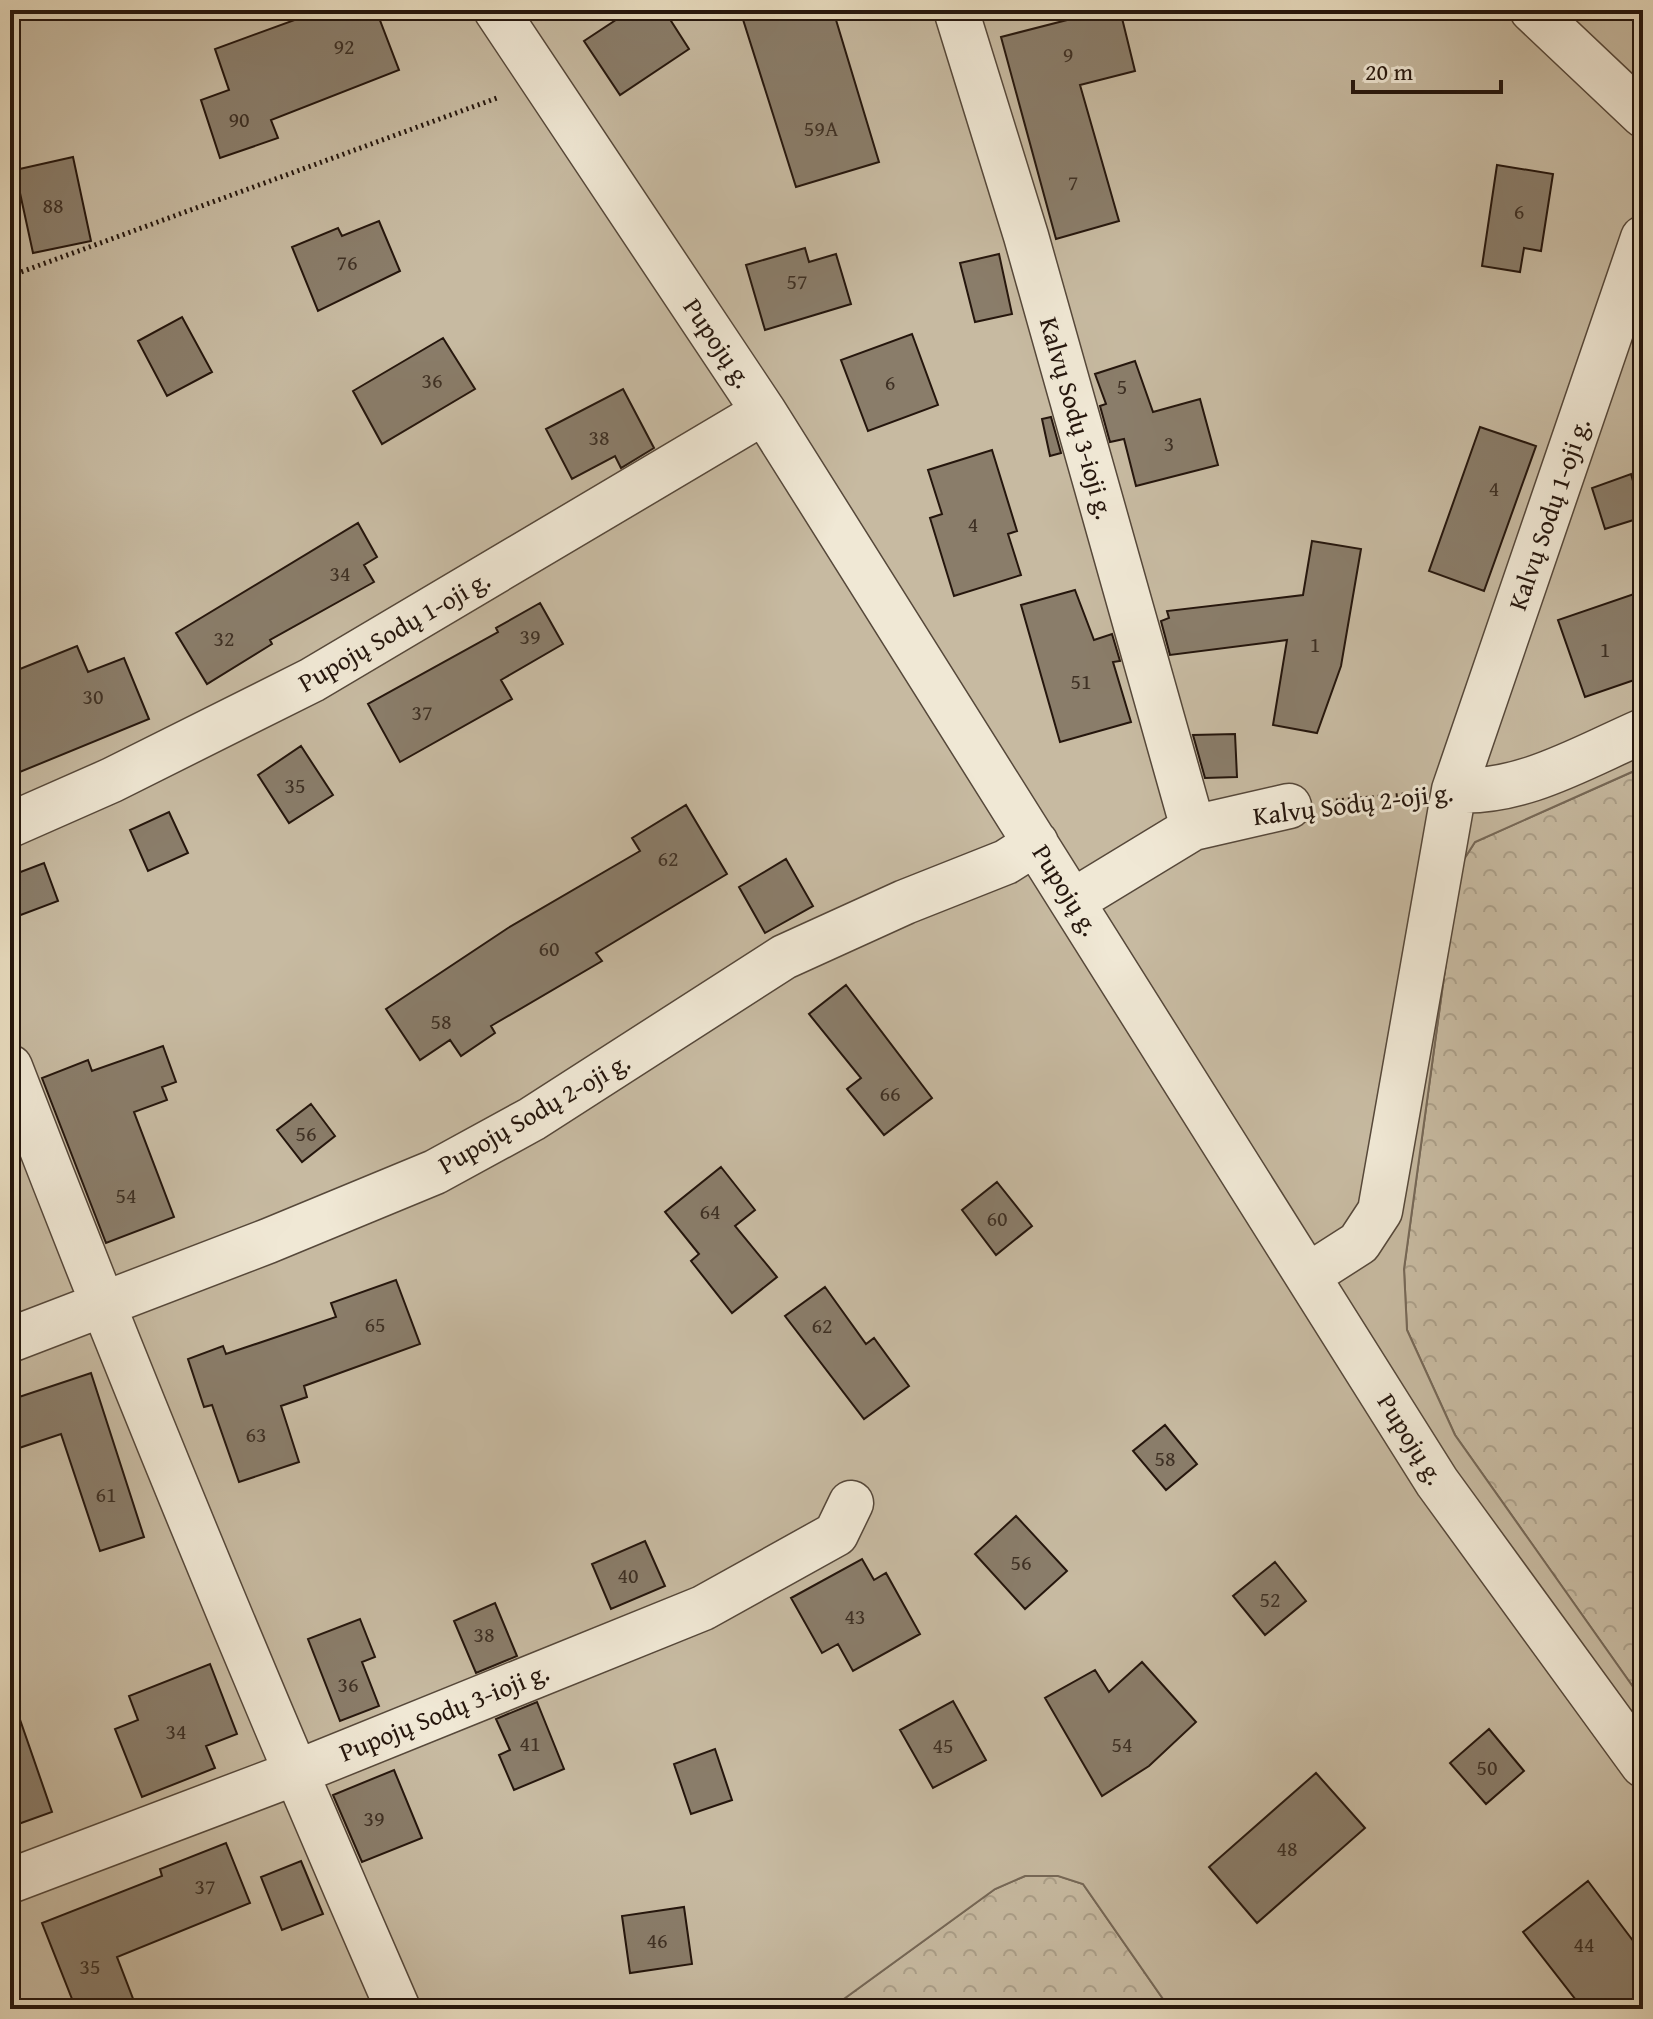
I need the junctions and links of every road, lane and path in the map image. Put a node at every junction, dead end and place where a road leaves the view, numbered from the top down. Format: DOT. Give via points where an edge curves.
graph roads {
  1 [pos="496,10"];
  2 [pos="956,10"];
  3 [pos="1532,10"];
  4 [pos="539,73"];
  5 [pos="1643,115"];
  6 [pos="1643,238"];
  7 [pos="10,276"];
  8 [pos="764,412"];
  9 [pos="1643,731"];
  10 [pos="1454,790"];
  11 [pos="1289,806"];
  12 [pos="10,825"];
  13 [pos="1193,828"];
  14 [pos="1036,843"];
  15 [pos="1073,901"];
  16 [pos="10,1067"];
  17 [pos="1309,1275"];
  18 [pos="101,1304"];
  19 [pos="10,1340"];
  20 [pos="851,1503"];
  21 [pos="1643,1765"];
  22 [pos="295,1773"];
  23 [pos="10,1881"];
  24 [pos="398,2009"];
  1 -- 4 [label="street, Pupojų g."];
  2 -- 13 [label="street, Kalvų Sodų 3-ioji g." via="1026,236"];
  3 -- 5 [label="street"];
  4 -- 7 [label="path" via="487,104"];
  4 -- 8 [label="street, Pupojų g."];
  6 -- 10 [label="street, Kalvų Sodų 1-oji g."];
  8 -- 12 [label="street, Pupojų Sodų 1-oji g." via="312,680"];
  8 -- 14 [label="street, Pupojų g."];
  9 -- 10 [label="street, Kalvų Sodų 2-oji g." via="1516,786"];
  10 -- 11 [label="path, Kalvų Sodų 2-oji g."];
  10 -- 17 [label="street, Kalvų Sodų 1-oji g." via="1380,1211 1359,1243"];
  11 -- 13 [label="street, Kalvų Sodų 2-oji g."];
  13 -- 15 [label="street, Kalvų Sodų 2-oji g."];
  14 -- 15 [label="street, Pupojų g."];
  14 -- 18 [label="street, Pupojų Sodų 2-oji g." via="1006,862 784,957 532,1119 435,1172"];
  15 -- 17 [label="street, Pupojų g."];
  16 -- 18 [label="street"];
  17 -- 21 [label="street, Pupojų g." via="1437,1482"];
  18 -- 19 [label="street, Pupojų Sodų 2-oji g."];
  18 -- 22 [label="street"];
  20 -- 22 [label="street, Pupojų Sodų 3-ioji g." via="836,1534 703,1608"];
  22 -- 23 [label="street, Pupojų Sodų 3-ioji g."];
  22 -- 24 [label="street"];
}
